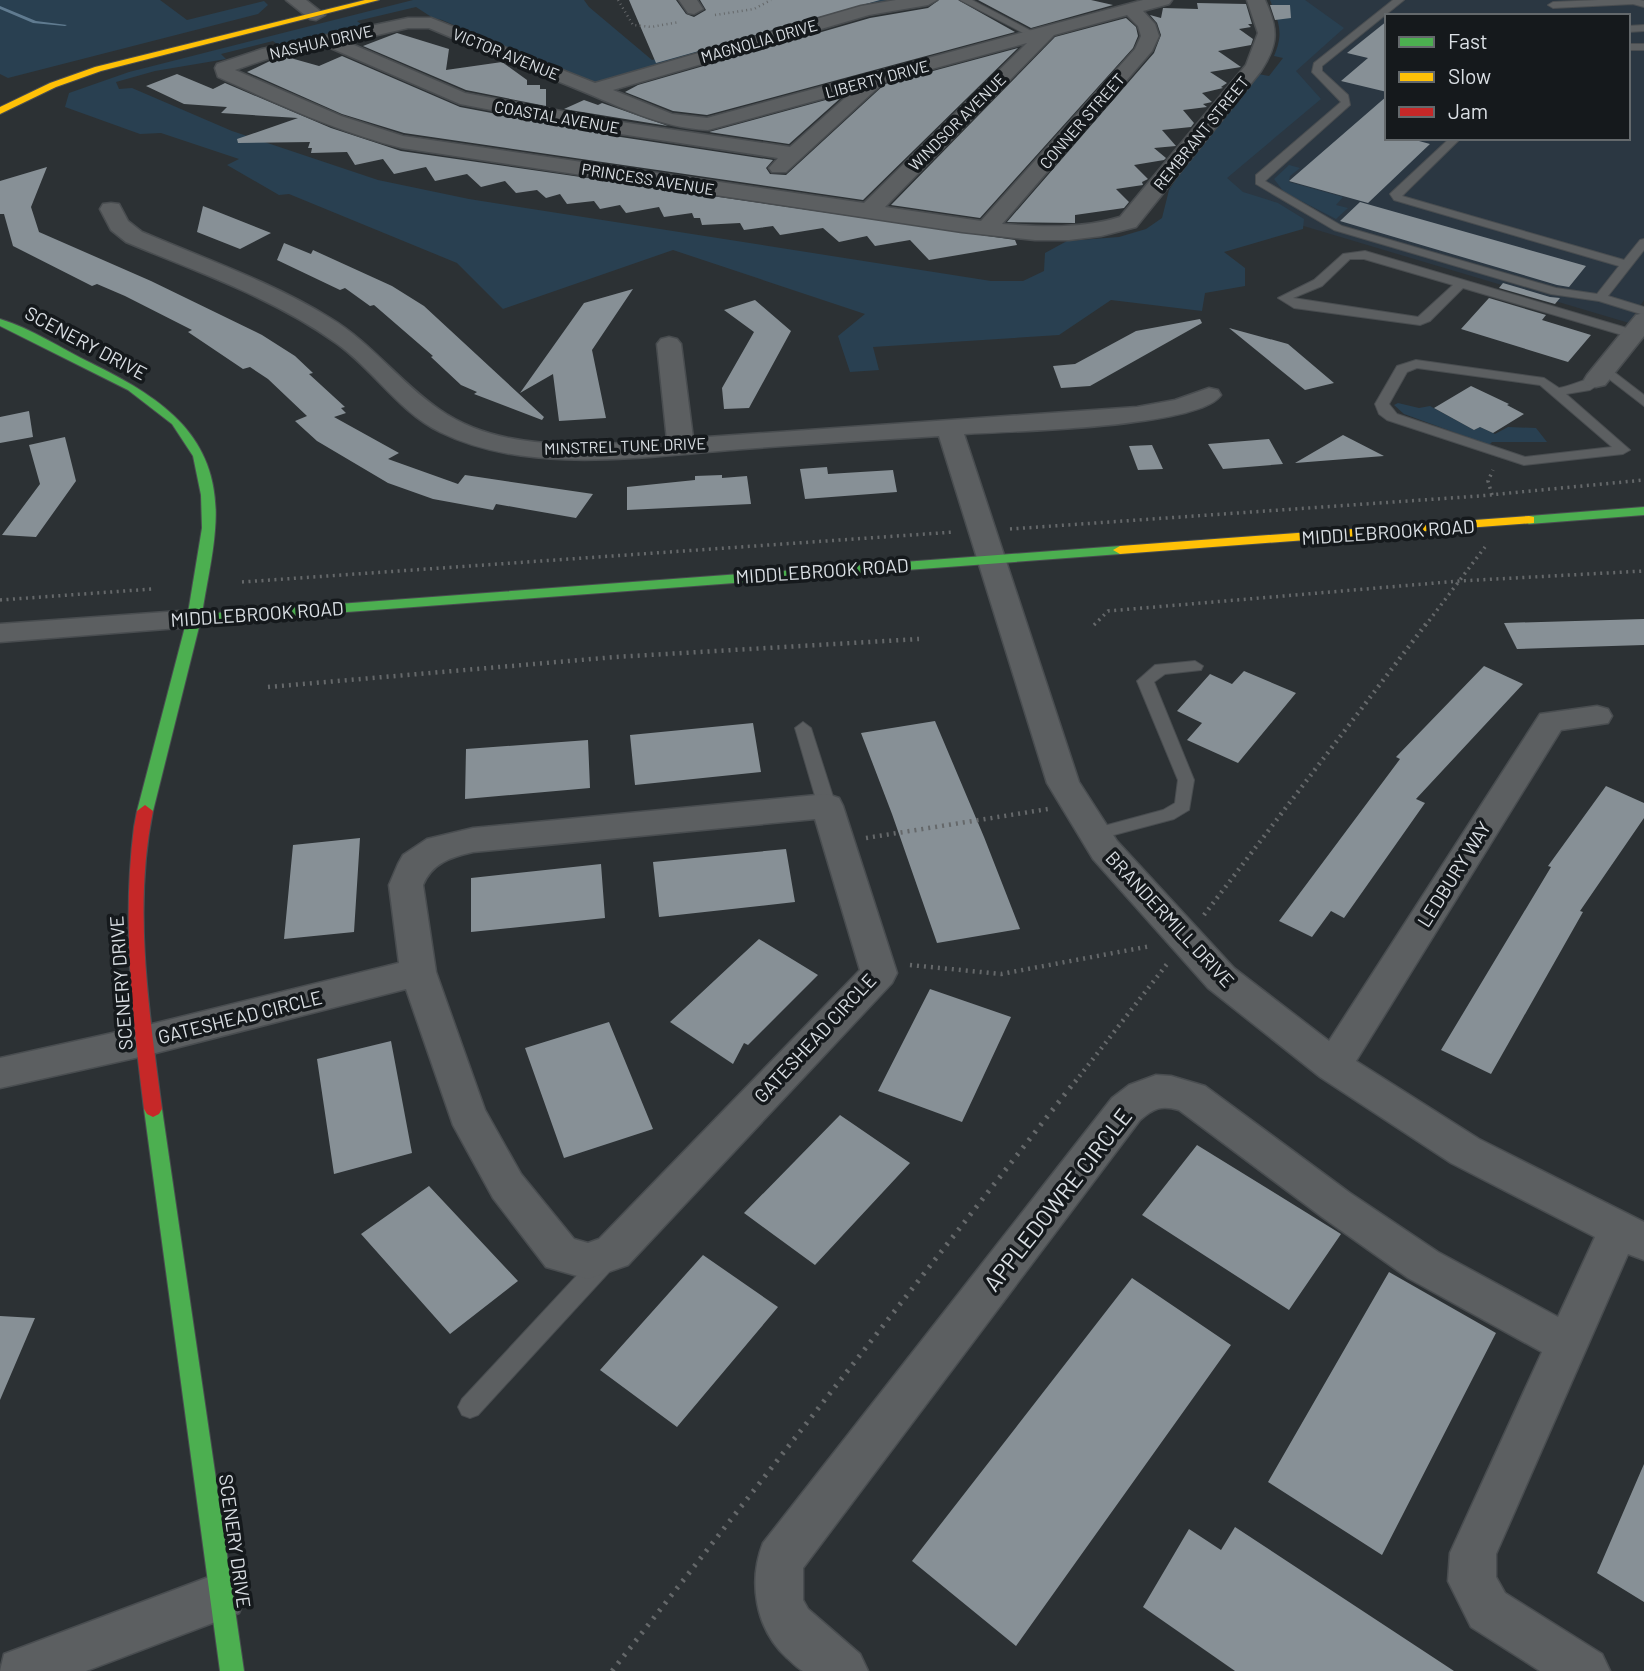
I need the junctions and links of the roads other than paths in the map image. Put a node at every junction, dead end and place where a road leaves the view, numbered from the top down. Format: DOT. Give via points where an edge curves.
graph roads {
  1 [pos="295,0"];
  2 [pos="375,0"];
  3 [pos="928,0"];
  4 [pos="965,0"];
  5 [pos="1163,0"];
  6 [pos="1256,0"];
  7 [pos="1399,0"];
  8 [pos="1554,3"];
  9 [pos="1644,4"];
  10 [pos="1132,10"];
  11 [pos="316,15"];
  12 [pos="420,22"];
  13 [pos="1041,34"];
  14 [pos="330,41"];
  15 [pos="224,68"];
  16 [pos="878,78"];
  17 [pos="592,90"];
  18 [pos="0,111"];
  19 [pos="1454,140"];
  20 [pos="795,153"];
  21 [pos="750,194"];
  22 [pos="111,209"];
  23 [pos="868,211"];
  24 [pos="988,227"];
  25 [pos="1088,233"];
  26 [pos="1644,242"];
  27 [pos="1626,264"];
  28 [pos="1461,284"];
  29 [pos="1600,298"];
  30 [pos="1644,311"];
  31 [pos="0,322"];
  32 [pos="1638,327"];
  33 [pos="669,344"];
  34 [pos="1600,374"];
  35 [pos="1559,393"];
  36 [pos="1209,395"];
  37 [pos="1644,402"];
  38 [pos="949,428"];
  39 [pos="681,445"];
  40 [pos="1644,511"];
  41 [pos="999,543"];
  42 [pos="194,619"];
  43 [pos="0,633"];
  44 [pos="1195,666"];
  45 [pos="1597,716"];
  46 [pos="803,728"];
  47 [pos="827,806"];
  48 [pos="1095,834"];
  49 [pos="418,972"];
  50 [pos="144,1041"];
  51 [pos="1333,1066"];
  52 [pos="0,1073"];
  53 [pos="1631,1237"];
  54 [pos="613,1252"];
  55 [pos="1567,1344"];
  56 [pos="470,1407"];
  57 [pos="222,1596"];
  58 [pos="21,1671"];
  59 [pos="232,1671"];
  60 [pos="843,1671"];
  61 [pos="1585,1671"];
  1 -- 11 [label="street"];
  2 -- 11 [label="street"];
  3 -- 17 [label="street, MAGNOLIA DRIVE" via="867,10"];
  4 -- 13 [label="lane"];
  5 -- 10 [label="street, LIBERTY DRIVE"];
  6 -- 25 [label="street, REMBRANT STREET" via="1268,27 1267,41 1254,67 1128,222"];
  7 -- 29 [label="lane" via="1317,65 1317,72 1346,103 1260,177 1259,183 1338,228 1555,291"];
  8 -- 9 [label="lane"];
  10 -- 13 [label="street, LIBERTY DRIVE"];
  10 -- 24 [label="street, CONNER STREET" via="1146,24 1150,36 1143,51"];
  11 -- 18 [label="street" via="98,69"];
  12 -- 14 [label="street, NASHUA DRIVE"];
  12 -- 17 [label="street, VICTOR AVENUE"];
  13 -- 16 [label="street, LIBERTY DRIVE"];
  13 -- 23 [label="street, WINDSOR AVENUE"];
  14 -- 15 [label="street, NASHUA DRIVE"];
  14 -- 20 [label="street, COASTAL AVENUE" via="471,101"];
  15 -- 21 [label="street, PRINCESS AVENUE" via="225,73 381,137"];
  16 -- 17 [label="street, LIBERTY DRIVE" via="700,125 665,118"];
  16 -- 20 [label="street"];
  19 -- 27 [label="lane" via="1396,194 1398,198"];
  20 -- 21 [label="street"];
  21 -- 23 [label="street, PRINCESS AVENUE"];
  22 -- 39 [label="street, MINSTREL TUNE DRIVE" via="134,237 323,324 363,354 414,405 465,433 541,449"];
  23 -- 24 [label="street, PRINCESS AVENUE"];
  24 -- 25 [label="street, PRINCESS AVENUE"];
  26 -- 27 [label="lane"];
  27 -- 29 [label="lane"];
  28 -- 28 [label="lane" via="1419,321 1285,301 1285,297 1318,283 1354,254"];
  28 -- 32 [label="lane"];
  29 -- 30 [label="lane"];
  31 -- 42 [label="street, SCENERY DRIVE" via="132,387 176,422 199,456 208,495 209,528"];
  32 -- 34 [label="street"];
  33 -- 39 [label="street"];
  34 -- 35 [label="lane" via="1585,387"];
  34 -- 37 [label="lane"];
  35 -- 35 [label="lane" via="1533,379 1416,364 1402,369 1382,407 1392,417 1524,461 1623,450"];
  36 -- 38 [label="street, MINSTREL TUNE DRIVE" via="1137,415"];
  38 -- 39 [label="street, MINSTREL TUNE DRIVE"];
  38 -- 41 [label="street, BRANDERMILL DRIVE"];
  40 -- 41 [label="street, MIDDLEBROOK ROAD" via="1503,524"];
  41 -- 42 [label="street, MIDDLEBROOK ROAD"];
  41 -- 48 [label="street, BRANDERMILL DRIVE" via="1063,783"];
  42 -- 43 [label="street, MIDDLEBROOK ROAD"];
  42 -- 50 [label="street, SCENERY DRIVE" via="141,829 135,927"];
  44 -- 48 [label="lane" via="1161,670 1145,681 1186,780 1183,806 1168,816"];
  45 -- 51 [label="street, LEDBURY WAY" via="1551,721"];
  46 -- 47 [label="lane"];
  47 -- 49 [label="street" via="473,840 439,848 415,864 406,885"];
  47 -- 54 [label="street, GATESHEAD CIRCLE" via="879,972"];
  48 -- 51 [label="street, BRANDERMILL DRIVE" via="1221,978"];
  49 -- 50 [label="street, GATESHEAD CIRCLE"];
  49 -- 54 [label="street" via="467,1114 507,1186 561,1254 588,1262"];
  50 -- 52 [label="street, GATESHEAD CIRCLE"];
  50 -- 57 [label="street, SCENERY DRIVE"];
  51 -- 53 [label="street, BRANDERMILL DRIVE" via="1465,1151"];
  53 -- 55 [label="street"];
  54 -- 56 [label="lane"];
  55 -- 60 [label="street, APPLEDOWRE CIRCLE" via="1423,1265 1191,1097 1166,1090 1144,1093 1126,1109 780,1560 776,1588 783,1618"];
  55 -- 61 [label="street" via="1473,1553 1472,1581 1488,1609"];
  57 -- 58 [label="street"];
  57 -- 59 [label="street, SCENERY DRIVE"];
}
